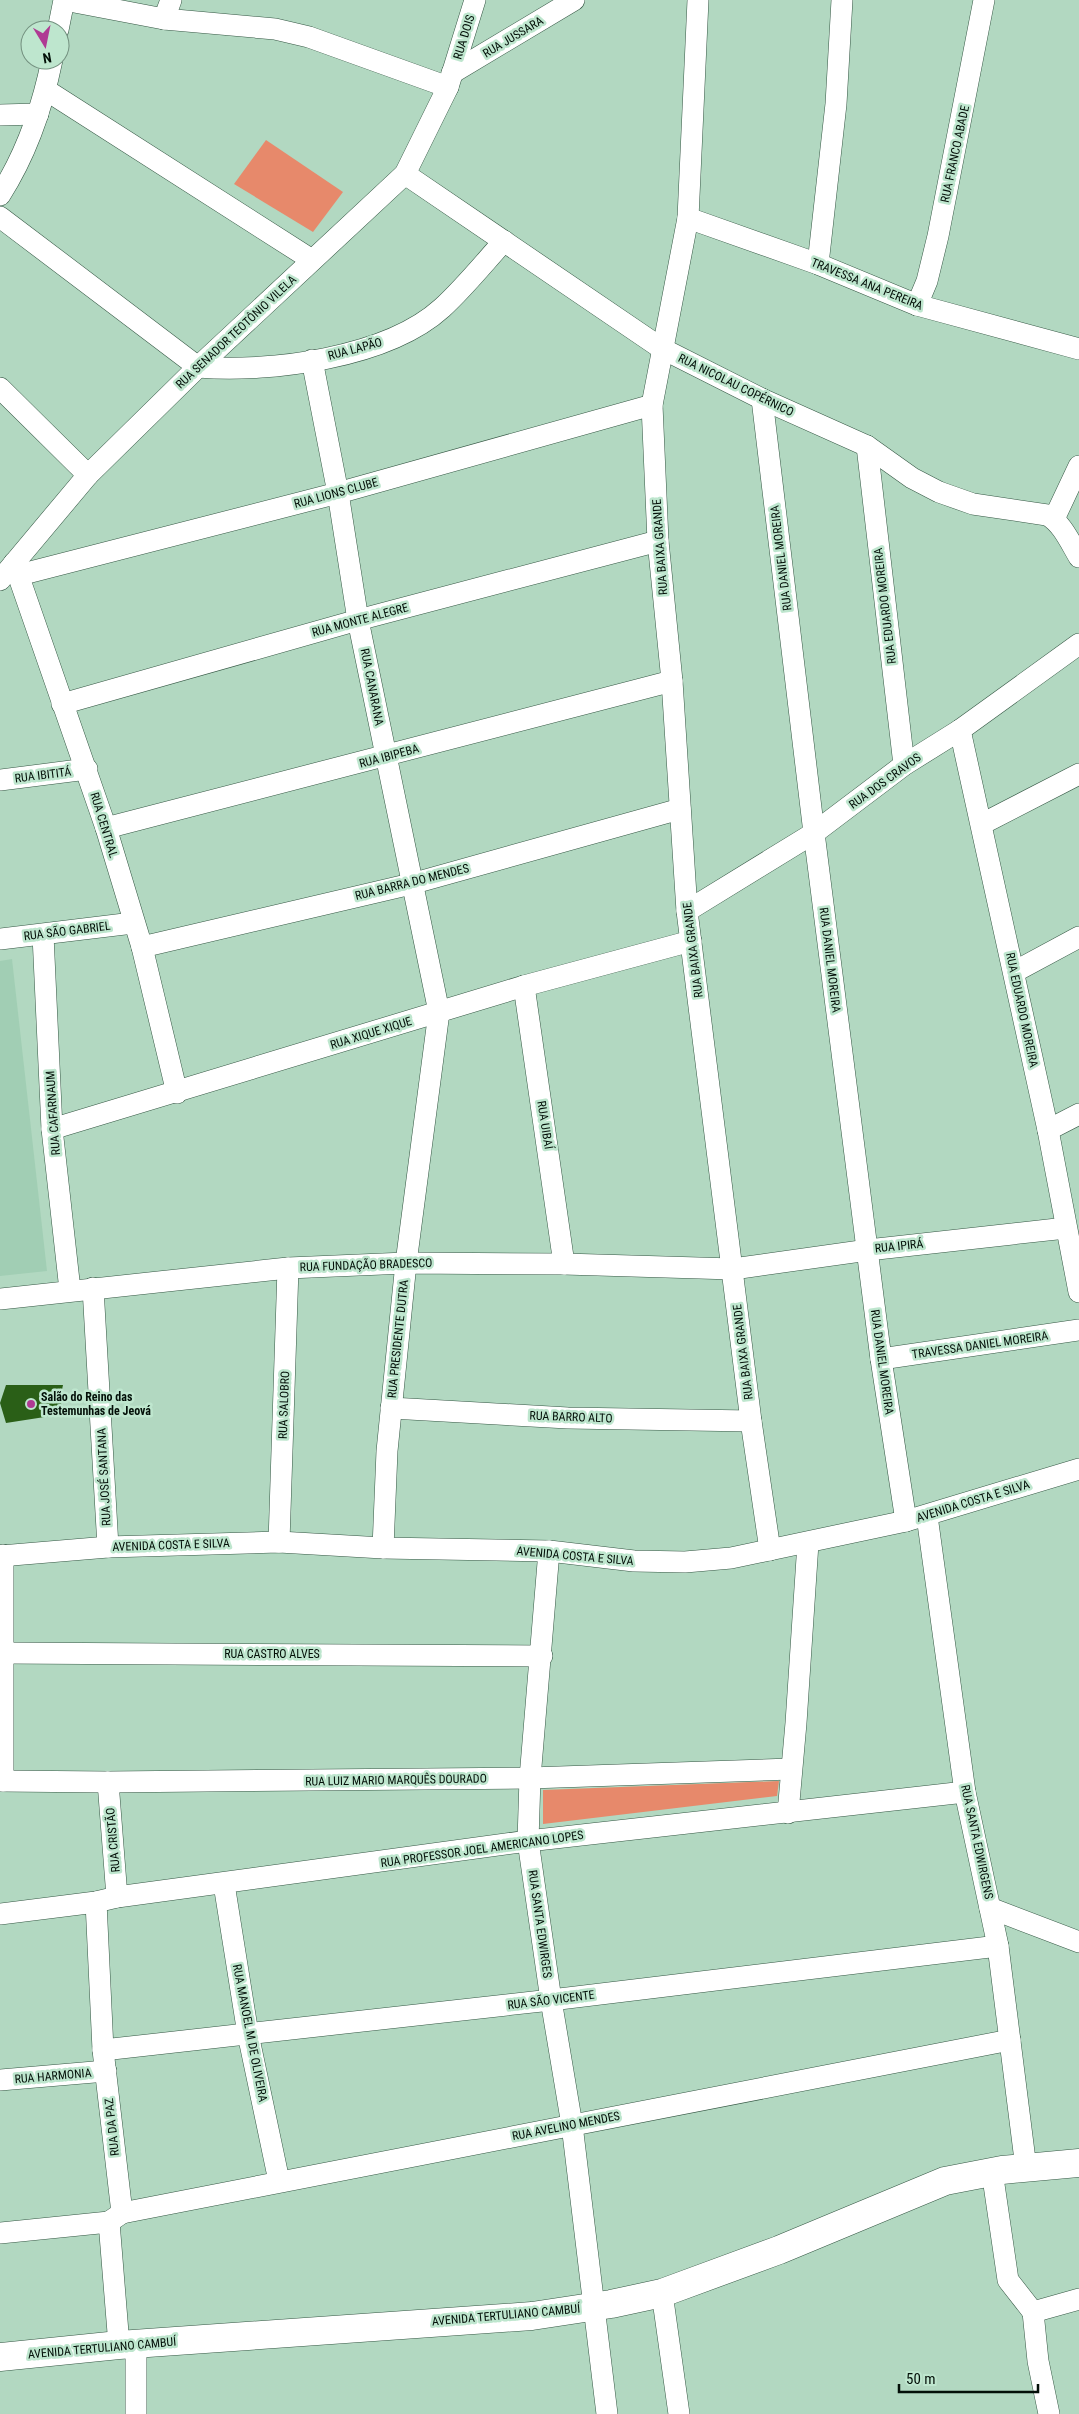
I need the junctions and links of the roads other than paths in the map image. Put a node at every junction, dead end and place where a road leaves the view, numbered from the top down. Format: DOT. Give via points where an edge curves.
graph roads {
  1 [pos="64,0"];
  2 [pos="475,0"];
  3 [pos="574,0"];
  4 [pos="698,0"];
  5 [pos="842,0"];
  6 [pos="984,0"];
  7 [pos="168,10"];
  8 [pos="60,20"];
  9 [pos="50,70"];
  10 [pos="450,80"];
  11 [pos="46,90"];
  12 [pos="38,114"];
  13 [pos="0,115"];
  14 [pos="404,174"];
  15 [pos="0,195"];
  16 [pos="0,216"];
  17 [pos="688,218"];
  18 [pos="504,241"];
  19 [pos="312,260"];
  20 [pos="818,264"];
  21 [pos="918,305"];
  22 [pos="661,348"];
  23 [pos="1079,349"];
  24 [pos="312,360"];
  25 [pos="198,367"];
  26 [pos="0,388"];
  27 [pos="762,398"];
  28 [pos="652,405"];
  29 [pos="867,446"];
  30 [pos="1079,466"];
  31 [pos="88,475"];
  32 [pos="338,493"];
  33 [pos="1054,519"];
  34 [pos="658,541"];
  35 [pos="1079,557"];
  36 [pos="11,573"];
  37 [pos="358,620"];
  38 [pos="1079,644"];
  39 [pos="672,681"];
  40 [pos="62,704"];
  41 [pos="960,730"];
  42 [pos="385,757"];
  43 [pos="904,765"];
  44 [pos="87,769"];
  45 [pos="1079,774"];
  46 [pos="0,780"];
  47 [pos="680,809"];
  48 [pos="982,824"];
  49 [pos="106,828"];
  50 [pos="814,833"];
  51 [pos="412,884"];
  52 [pos="687,911"];
  53 [pos="133,923"];
  54 [pos="44,935"];
  55 [pos="1079,937"];
  56 [pos="0,939"];
  57 [pos="691,942"];
  58 [pos="142,947"];
  59 [pos="1014,972"];
  60 [pos="524,986"];
  61 [pos="439,1012"];
  62 [pos="177,1093"];
  63 [pos="1079,1114"];
  64 [pos="52,1129"];
  65 [pos="1048,1130"];
  66 [pos="1066,1228"];
  67 [pos="868,1250"];
  68 [pos="406,1263"];
  69 [pos="564,1264"];
  70 [pos="288,1268"];
  71 [pos="733,1269"];
  72 [pos="1078,1279"];
  73 [pos="93,1288"];
  74 [pos="70,1290"];
  75 [pos="0,1299"];
  76 [pos="1079,1330"];
  77 [pos="880,1359"];
  78 [pos="391,1408"];
  79 [pos="751,1421"];
  80 [pos="1079,1469"];
  81 [pos="927,1516"];
  82 [pos="906,1521"];
  83 [pos="279,1542"];
  84 [pos="808,1543"];
  85 [pos="108,1547"];
  86 [pos="383,1548"];
  87 [pos="770,1550"];
  88 [pos="549,1551"];
  89 [pos="2,1556"];
  90 [pos="2,1653"];
  91 [pos="542,1656"];
  92 [pos="792,1769"];
  93 [pos="530,1778"];
  94 [pos="1,1781"];
  95 [pos="108,1782"];
  96 [pos="966,1792"];
  97 [pos="788,1813"];
  98 [pos="528,1841"];
  99 [pos="224,1884"];
  100 [pos="117,1897"];
  101 [pos="96,1902"];
  102 [pos="990,1908"];
  103 [pos="0,1914"];
  104 [pos="1079,1942"];
  105 [pos="998,1946"];
  106 [pos="550,2000"];
  107 [pos="248,2034"];
  108 [pos="1010,2040"];
  109 [pos="103,2050"];
  110 [pos="106,2071"];
  111 [pos="0,2080"];
  112 [pos="572,2126"];
  113 [pos="1079,2163"];
  114 [pos="1026,2168"];
  115 [pos="992,2171"];
  116 [pos="279,2181"];
  117 [pos="115,2218"];
  118 [pos="0,2234"];
  119 [pos="662,2293"];
  120 [pos="1079,2299"];
  121 [pos="593,2307"];
  122 [pos="1033,2312"];
  123 [pos="128,2345"];
  124 [pos="0,2357"];
  125 [pos="136,2414"];
  126 [pos="607,2414"];
  127 [pos="679,2414"];
  128 [pos="1049,2414"];
  1 -- 7 [label="street"];
  1 -- 8 [label="street"];
  2 -- 10 [label="street, RUA DOIS"];
  3 -- 10 [label="street, RUA JUSSARA"];
  4 -- 17 [label="street, RUA BAIXA GRANDE"];
  5 -- 20 [label="street" via="836,104"];
  6 -- 21 [label="street, RUA FRANCO ABADE" via="938,236"];
  7 -- 10 [label="street" via="309,37"];
  9 -- 11 [label="street"];
  10 -- 14 [label="street, RUA SENADOR TEOTÔNIO VILELA"];
  11 -- 12 [label="street"];
  11 -- 19 [label="street"];
  12 -- 13 [label="street"];
  12 -- 15 [label="street" via="18,168"];
  14 -- 18 [label="street, RUA NICOLAU COPÉRNICO"];
  14 -- 19 [label="street, RUA SENADOR TEOTÔNIO VILELA"];
  16 -- 25 [label="street"];
  17 -- 20 [label="street, TRAVESSA ANA PEREIRA"];
  17 -- 22 [label="street, RUA BAIXA GRANDE"];
  18 -- 22 [label="street, RUA NICOLAU COPÉRNICO"];
  18 -- 24 [label="street, RUA LAPÃO" via="441,309 412,329 373,346"];
  19 -- 25 [label="street, RUA SENADOR TEOTÔNIO VILELA"];
  20 -- 21 [label="street, TRAVESSA ANA PEREIRA"];
  21 -- 23 [label="street, TRAVESSA ANA PEREIRA"];
  22 -- 27 [label="street, RUA NICOLAU COPÉRNICO"];
  22 -- 28 [label="street, RUA BAIXA GRANDE"];
  24 -- 25 [label="street, RUA LAPÃO" via="261,368"];
  24 -- 32 [label="street, RUA CANARANA"];
  25 -- 31 [label="street, RUA SENADOR TEOTÔNIO VILELA"];
  26 -- 31 [label="street"];
  27 -- 29 [label="street, RUA NICOLAU COPÉRNICO"];
  27 -- 50 [label="street, RUA DANIEL MOREIRA"];
  28 -- 32 [label="street, RUA LIONS CLUBE"];
  28 -- 34 [label="street, RUA BAIXA GRANDE"];
  29 -- 33 [label="street, RUA NICOLAU COPÉRNICO" via="906,474 939,492 972,504"];
  29 -- 43 [label="street, RUA EDUARDO MOREIRA"];
  30 -- 33 [label="street"];
  31 -- 36 [label="street, RUA SENADOR TEOTÔNIO VILELA"];
  32 -- 36 [label="street, RUA LIONS CLUBE"];
  32 -- 37 [label="street, RUA CANARANA"];
  33 -- 35 [label="street"];
  34 -- 37 [label="street, RUA MONTE ALEGRE"];
  34 -- 39 [label="street, RUA BAIXA GRANDE"];
  36 -- 40 [label="street, RUA CENTRAL"];
  37 -- 40 [label="street, RUA MONTE ALEGRE"];
  37 -- 42 [label="street, RUA CANARANA"];
  38 -- 41 [label="street, RUA DOS CRAVOS"];
  39 -- 42 [label="street, RUA IBIPEBA"];
  39 -- 47 [label="street, RUA BAIXA GRANDE"];
  40 -- 44 [label="street, RUA CENTRAL"];
  41 -- 43 [label="street, RUA DOS CRAVOS"];
  41 -- 48 [label="street, RUA EDUARDO MOREIRA"];
  42 -- 49 [label="street, RUA IBIPEBA"];
  42 -- 51 [label="street, RUA CANARANA"];
  43 -- 50 [label="street, RUA DOS CRAVOS"];
  44 -- 46 [label="street, RUA IBITITÁ"];
  44 -- 49 [label="street, RUA CENTRAL"];
  45 -- 48 [label="street"];
  47 -- 51 [label="street, RUA BARRA DO MENDES"];
  47 -- 52 [label="street, RUA BAIXA GRANDE"];
  48 -- 59 [label="street, RUA EDUARDO MOREIRA"];
  49 -- 53 [label="street, RUA CENTRAL"];
  50 -- 52 [label="street, RUA DOS CRAVOS"];
  50 -- 67 [label="street, RUA DANIEL MOREIRA"];
  51 -- 58 [label="street, RUA BARRA DO MENDES"];
  51 -- 61 [label="street, RUA CANARANA"];
  52 -- 57 [label="street, RUA BAIXA GRANDE"];
  53 -- 54 [label="street, RUA SÃO GABRIEL"];
  53 -- 58 [label="street, RUA CENTRAL"];
  54 -- 56 [label="street, RUA SÃO GABRIEL"];
  54 -- 64 [label="street, RUA CAFARNAUM"];
  55 -- 59 [label="street"];
  57 -- 60 [label="street, RUA XIQUE XIQUE"];
  57 -- 71 [label="street, RUA BAIXA GRANDE"];
  58 -- 62 [label="street, RUA CENTRAL"];
  59 -- 65 [label="street, RUA EDUARDO MOREIRA"];
  60 -- 61 [label="street, RUA XIQUE XIQUE"];
  60 -- 69 [label="street, RUA UIBAÍ"];
  61 -- 62 [label="street, RUA XIQUE XIQUE"];
  61 -- 68 [label="street, RUA PRESIDENTE DUTRA"];
  62 -- 64 [label="street, RUA XIQUE XIQUE"];
  63 -- 65 [label="street"];
  64 -- 74 [label="street, RUA CAFARNAUM"];
  65 -- 66 [label="street, RUA EDUARDO MOREIRA"];
  66 -- 67 [label="street, RUA IPIRÁ"];
  66 -- 72 [label="street, RUA EDUARDO MOREIRA"];
  67 -- 71 [label="street, RUA IPIRÁ"];
  67 -- 77 [label="street, RUA DANIEL MOREIRA"];
  68 -- 69 [label="street, RUA FUNDAÇÃO BRADESCO"];
  68 -- 70 [label="street, RUA FUNDAÇÃO BRADESCO"];
  68 -- 78 [label="street, RUA PRESIDENTE DUTRA"];
  69 -- 71 [label="street, RUA FUNDAÇÃO BRADESCO"];
  70 -- 73 [label="street, RUA FUNDAÇÃO BRADESCO"];
  70 -- 83 [label="street, RUA SALOBRO"];
  71 -- 79 [label="street, RUA BAIXA GRANDE"];
  73 -- 74 [label="street, RUA FUNDAÇÃO BRADESCO"];
  73 -- 85 [label="street, RUA JOSÉ SANTANA"];
  74 -- 75 [label="street, RUA FUNDAÇÃO BRADESCO"];
  76 -- 77 [label="street, TRAVESSA DANIEL MOREIRA"];
  77 -- 82 [label="street, RUA DANIEL MOREIRA"];
  78 -- 79 [label="street, RUA BARRO ALTO" via="568,1418"];
  78 -- 86 [label="street, RUA PRESIDENTE DUTRA"];
  79 -- 87 [label="street, RUA BAIXA GRANDE"];
  80 -- 81 [label="street, AVENIDA COSTA E SILVA"];
  81 -- 82 [label="street, AVENIDA COSTA E SILVA"];
  81 -- 96 [label="street, RUA SANTA EDWIRGENS"];
  82 -- 84 [label="street, AVENIDA COSTA E SILVA"];
  83 -- 85 [label="street, AVENIDA COSTA E SILVA"];
  83 -- 86 [label="street, AVENIDA COSTA E SILVA"];
  84 -- 87 [label="street, AVENIDA COSTA E SILVA"];
  84 -- 92 [label="street"];
  85 -- 89 [label="street, AVENIDA COSTA E SILVA"];
  86 -- 88 [label="street, AVENIDA COSTA E SILVA"];
  87 -- 88 [label="street, AVENIDA COSTA E SILVA" via="685,1562 634,1561"];
  88 -- 91 [label="street, RUA SANTA EDWIRGES"];
  89 -- 90 [label="street"];
  90 -- 91 [label="street, RUA CASTRO ALVES"];
  90 -- 94 [label="street"];
  91 -- 93 [label="street, RUA SANTA EDWIRGES"];
  92 -- 93 [label="street, RUA LUIZ MARIO MARQUÊS DOURADO"];
  92 -- 97 [label="street"];
  93 -- 95 [label="street, RUA LUIZ MARIO MARQUÊS DOURADO"];
  93 -- 98 [label="street, RUA SANTA EDWIRGES"];
  94 -- 95 [label="street, RUA LUIZ MARIO MARQUÊS DOURADO"];
  95 -- 100 [label="street, RUA CRISTÃO"];
  96 -- 97 [label="street, RUA PROFESSOR JOEL AMERICANO LOPES"];
  96 -- 102 [label="street, RUA SANTA EDWIRGENS"];
  97 -- 98 [label="street, RUA PROFESSOR JOEL AMERICANO LOPES"];
  98 -- 99 [label="street, RUA PROFESSOR JOEL AMERICANO LOPES"];
  98 -- 106 [label="street, RUA SANTA EDWIRGES"];
  99 -- 100 [label="street, RUA PROFESSOR JOEL AMERICANO LOPES"];
  99 -- 107 [label="street, RUA MANOEL M DE OLIVEIRA"];
  100 -- 101 [label="street, RUA PROFESSOR JOEL AMERICANO LOPES"];
  101 -- 103 [label="street, RUA PROFESSOR JOEL AMERICANO LOPES"];
  101 -- 109 [label="street, RUA DA PAZ"];
  102 -- 104 [label="street"];
  102 -- 105 [label="street, RUA SANTA EDWIRGENS"];
  105 -- 106 [label="street, RUA SÃO VICENTE"];
  105 -- 108 [label="street, RUA SANTA EDWIRGENS"];
  106 -- 107 [label="street, RUA SÃO VICENTE"];
  106 -- 112 [label="street, RUA SANTA EDWIRGES"];
  107 -- 109 [label="street, RUA SÃO VICENTE"];
  107 -- 116 [label="street, RUA MANOEL M DE OLIVEIRA"];
  108 -- 112 [label="street, RUA AVELINO MENDES"];
  108 -- 114 [label="street, RUA SANTA EDWIRGENS"];
  109 -- 110 [label="street, RUA DA PAZ"];
  110 -- 111 [label="street, RUA HARMONIA"];
  110 -- 117 [label="street, RUA DA PAZ"];
  112 -- 116 [label="street, RUA AVELINO MENDES"];
  112 -- 121 [label="street, RUA SANTA EDWIRGES"];
  113 -- 114 [label="main road, AVENIDA TERTULIANO CAMBUÍ"];
  114 -- 115 [label="main road, AVENIDA TERTULIANO CAMBUÍ"];
  115 -- 119 [label="main road, AVENIDA TERTULIANO CAMBUÍ" via="945,2181 779,2250"];
  115 -- 122 [label="street" via="1008,2280"];
  116 -- 117 [label="street, RUA AVELINO MENDES"];
  117 -- 118 [label="street, RUA AVELINO MENDES"];
  117 -- 123 [label="street, RUA DA PAZ"];
  119 -- 121 [label="main road, AVENIDA TERTULIANO CAMBUÍ"];
  119 -- 127 [label="street"];
  120 -- 122 [label="street"];
  121 -- 123 [label="main road, AVENIDA TERTULIANO CAMBUÍ" via="532,2316"];
  121 -- 126 [label="street, RUA SANTA EDWIRGES"];
  122 -- 128 [label="street" via="1038,2361"];
  123 -- 124 [label="main road, AVENIDA TERTULIANO CAMBUÍ"];
  123 -- 125 [label="street, RUA DA PAZ"];
}
